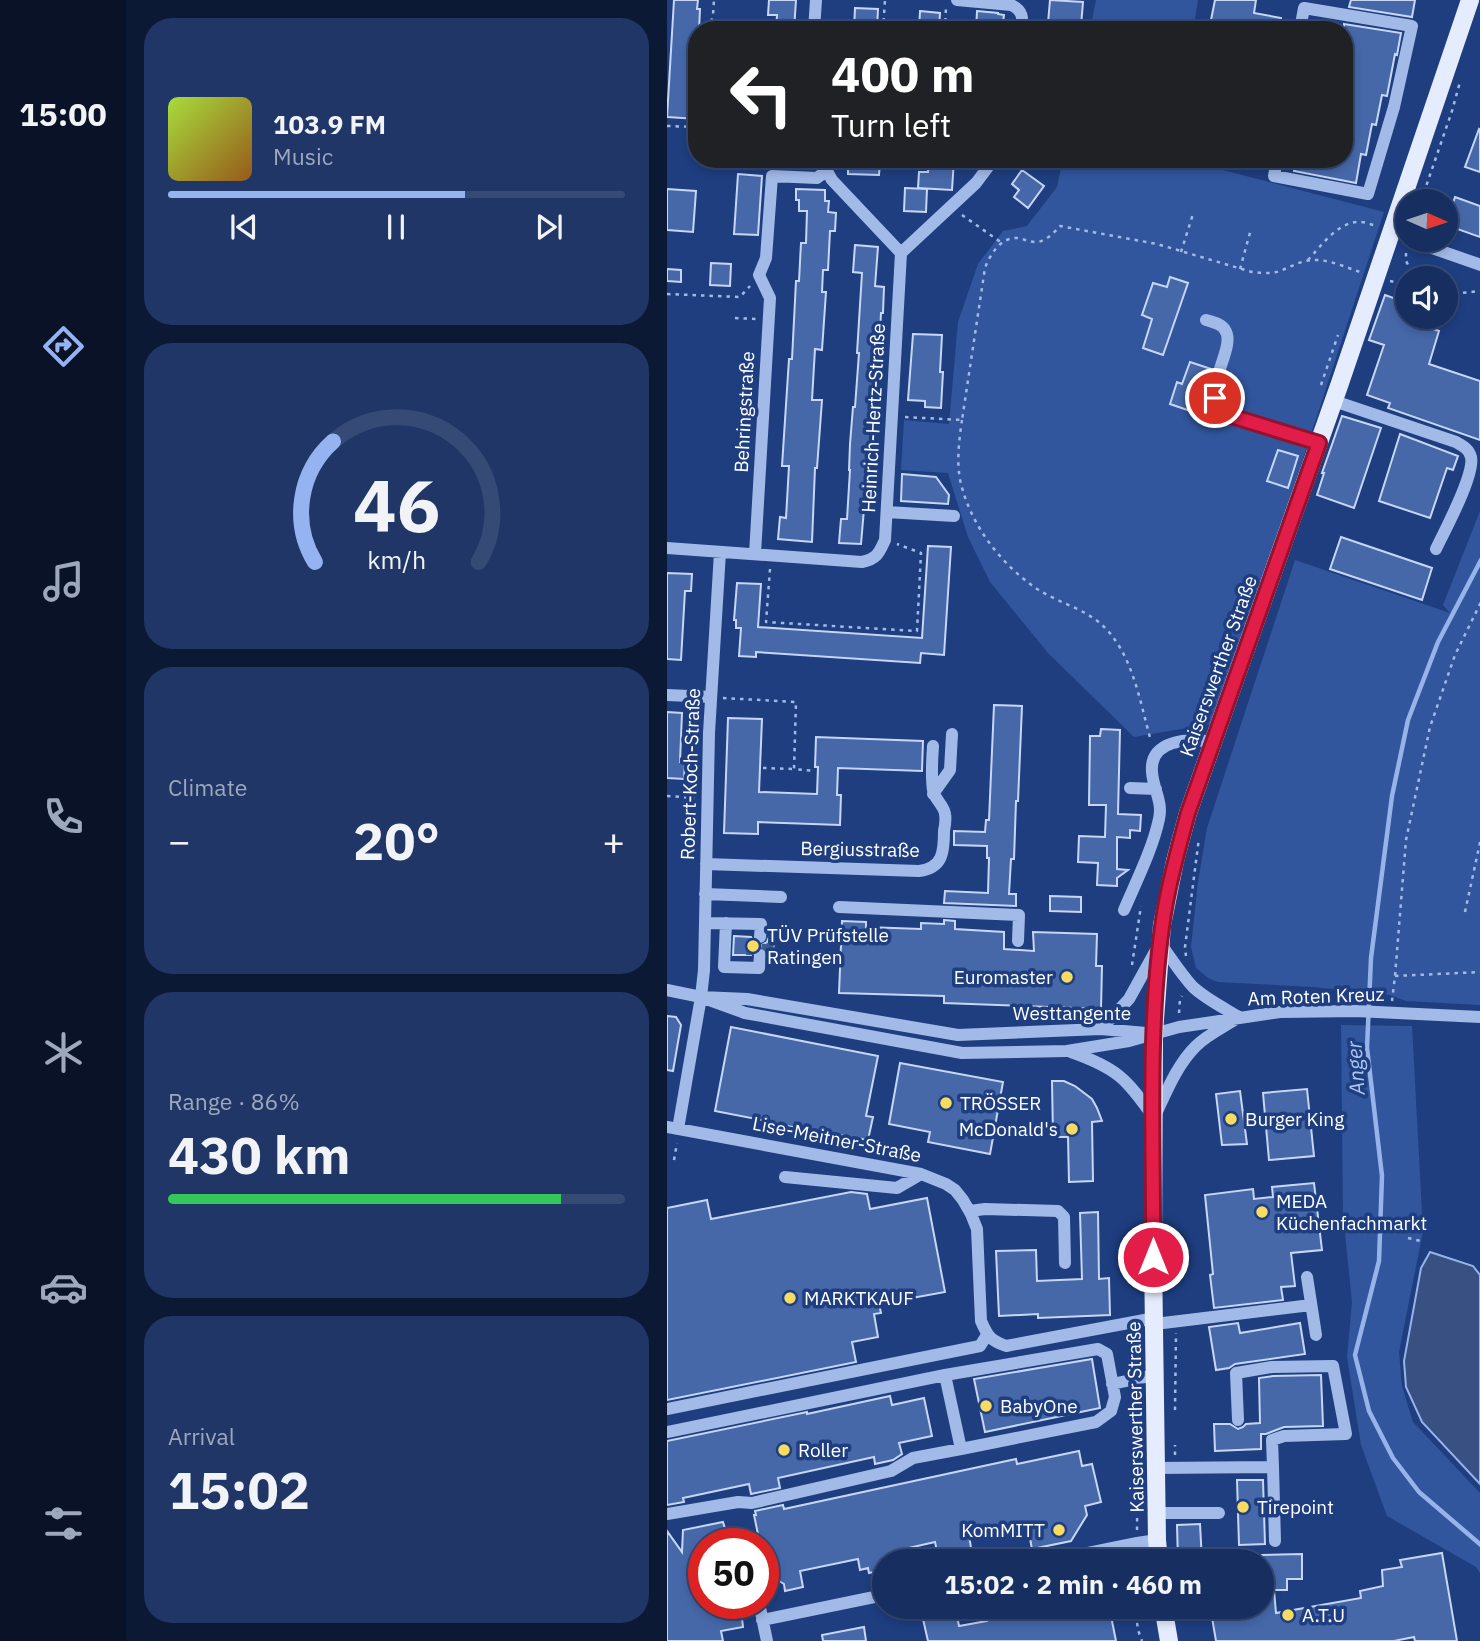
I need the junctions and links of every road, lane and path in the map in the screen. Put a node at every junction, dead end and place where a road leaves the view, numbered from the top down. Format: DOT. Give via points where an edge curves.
graph roads {
  1 [pos="714,0"];
  2 [pos="816,0"];
  3 [pos="885,0"];
  4 [pos="947,0"];
  5 [pos="957,0"];
  6 [pos="1470,0"];
  7 [pos="1314,5"];
  8 [pos="711,21"];
  9 [pos="815,21"];
  10 [pos="884,21"];
  11 [pos="946,21"];
  12 [pos="1022,21"];
  13 [pos="1302,21"];
  14 [pos="1462,73"];
  15 [pos="667,126"];
  16 [pos="688,127"];
  17 [pos="822,168"];
  18 [pos="825,168"];
  19 [pos="987,168"];
  20 [pos="1275,168"];
  21 [pos="1413,189"];
  22 [pos="1425,189"];
  23 [pos="951,207"];
  24 [pos="1193,214"];
  25 [pos="1251,229"];
  26 [pos="1395,234"];
  27 [pos="1002,243"];
  28 [pos="1395,243"];
  29 [pos="1181,252"];
  30 [pos="1444,252"];
  31 [pos="900,253"];
  32 [pos="1308,261"];
  33 [pos="1480,265"];
  34 [pos="1240,269"];
  35 [pos="759,275"];
  36 [pos="1377,276"];
  37 [pos="1395,281"];
  38 [pos="1480,291"];
  39 [pos="667,293"];
  40 [pos="1458,293"];
  41 [pos="735,318"];
  42 [pos="769,320"];
  43 [pos="1206,320"];
  44 [pos="1340,330"];
  45 [pos="1327,396"];
  46 [pos="892,416"];
  47 [pos="962,420"];
  48 [pos="1319,443"];
  49 [pos="887,512"];
  50 [pos="954,516"];
  51 [pos="885,540"];
  52 [pos="667,548"];
  53 [pos="1436,549"];
  54 [pos="720,552"];
  55 [pos="755,554"];
  56 [pos="770,555"];
  57 [pos="1480,602"];
  58 [pos="667,695"];
  59 [pos="711,697"];
  60 [pos="952,734"];
  61 [pos="1213,742"];
  62 [pos="933,746"];
  63 [pos="1155,754"];
  64 [pos="763,768"];
  65 [pos="794,769"];
  66 [pos="815,771"];
  67 [pos="1130,788"];
  68 [pos="1156,789"];
  69 [pos="933,794"];
  70 [pos="667,796"];
  71 [pos="706,799"];
  72 [pos="1199,837"];
  73 [pos="1480,838"];
  74 [pos="1478,858"];
  75 [pos="705,864"];
  76 [pos="705,894"];
  77 [pos="781,897"];
  78 [pos="1142,898"];
  79 [pos="840,907"];
  80 [pos="1124,910"];
  81 [pos="1465,912"];
  82 [pos="705,923"];
  83 [pos="726,923"];
  84 [pos="759,932"];
  85 [pos="1018,941"];
  86 [pos="1160,943"];
  87 [pos="758,960"];
  88 [pos="1188,965"];
  89 [pos="1130,972"];
  90 [pos="1480,972"];
  91 [pos="1395,976"];
  92 [pos="1192,985"];
  93 [pos="667,990"];
  94 [pos="701,997"];
  95 [pos="1180,999"];
  96 [pos="1390,1012"];
  97 [pos="1239,1017"];
  98 [pos="1480,1017"];
  99 [pos="1101,1029"];
  100 [pos="1153,1033"];
  101 [pos="1067,1051"];
  102 [pos="1154,1118"];
  103 [pos="675,1128"];
  104 [pos="674,1160"];
  105 [pos="921,1174"];
  106 [pos="785,1177"];
  107 [pos="970,1211"];
  108 [pos="1408,1238"];
  109 [pos="1421,1241"];
  110 [pos="1065,1263"];
  111 [pos="1307,1277"];
  112 [pos="1311,1305"];
  113 [pos="1155,1321"];
  114 [pos="1176,1322"];
  115 [pos="987,1335"];
  116 [pos="1316,1335"];
  117 [pos="945,1375"];
  118 [pos="1155,1375"];
  119 [pos="1112,1384"];
  120 [pos="1138,1406"];
  121 [pos="667,1409"];
  122 [pos="1175,1410"];
  123 [pos="1238,1420"];
  124 [pos="667,1432"];
  125 [pos="961,1449"];
  126 [pos="1273,1466"];
  127 [pos="1156,1468"];
  128 [pos="1157,1513"];
  129 [pos="1219,1513"];
  130 [pos="667,1514"];
  131 [pos="1158,1540"];
  132 [pos="1275,1541"];
  133 [pos="1137,1543"];
  134 [pos="1108,1549"];
  135 [pos="1158,1549"];
  136 [pos="872,1597"];
  137 [pos="1137,1619"];
  138 [pos="1165,1619"];
  139 [pos="762,1620"];
  140 [pos="767,1641"];
  141 [pos="1142,1641"];
  142 [pos="1169,1641"];
  1 -- 8 [label="path"];
  2 -- 9 [label="street"];
  3 -- 10 [label="path"];
  4 -- 11 [label="path"];
  5 -- 12 [label="street" via="1017,7"];
  6 -- 21 [label="main road, Kaiserswerther Straße"];
  7 -- 13 [label="street" via="1304,8"];
  7 -- 20 [label="street" via="1412,26 1394,107 1368,194 1274,176"];
  14 -- 22 [label="path"];
  15 -- 16 [label="path"];
  17 -- 35 [label="street" via="817,178 772,176 766,258"];
  18 -- 31 [label="street"];
  19 -- 23 [label="street"];
  23 -- 27 [label="path"];
  23 -- 31 [label="street"];
  24 -- 29 [label="path"];
  25 -- 34 [label="path"];
  26 -- 32 [label="path" via="1363,222 1351,223 1327,239"];
  27 -- 29 [label="path" via="1015,238 1039,242 1060,226"];
  27 -- 47 [label="path" via="988,260 984,276"];
  28 -- 36 [label="main road, Kaiserswerther Straße"];
  29 -- 34 [label="path"];
  30 -- 33 [label="street"];
  31 -- 46 [label="street, Heinrich-Hertz-Straße"];
  32 -- 34 [label="path" via="1277,272"];
  32 -- 36 [label="path" via="1328,261"];
  35 -- 39 [label="path" via="740,297"];
  35 -- 42 [label="street, Behringstraße" via="770,298"];
  36 -- 37 [label="path"];
  36 -- 45 [label="main road, Kaiserswerther Straße"];
  38 -- 40 [label="path"];
  41 -- 42 [label="path"];
  42 -- 55 [label="street, Behringstraße" via="753,494"];
  43 -- 48 [label="street" via="1227,332 1215,388 1219,407 1241,420"];
  44 -- 45 [label="path"];
  45 -- 48 [label="main road, Kaiserswerther Straße"];
  45 -- 53 [label="street" via="1456,442 1471,455 1467,482"];
  46 -- 47 [label="path"];
  46 -- 49 [label="street, Heinrich-Hertz-Straße"];
  47 -- 63 [label="path" via="959,470 976,523 1017,574 1101,624 1116,641 1128,661"];
  48 -- 61 [label="main road, Kaiserswerther Straße"];
  49 -- 50 [label="street"];
  49 -- 51 [label="street, Heinrich-Hertz-Straße"];
  51 -- 56 [label="street, Heinrich-Hertz-Straße" via="873,559 862,562"];
  51 -- 56 [label="path" via="921,553 917,631 766,622"];
  52 -- 54 [label="street, Heinrich-Hertz-Straße"];
  54 -- 55 [label="street, Heinrich-Hertz-Straße"];
  54 -- 59 [label="street, Robert-Koch-Straße"];
  55 -- 56 [label="street, Heinrich-Hertz-Straße"];
  57 -- 91 [label="path" via="1455,655 1430,727 1406,840"];
  58 -- 59 [label="street"];
  59 -- 65 [label="path" via="796,702"];
  59 -- 71 [label="street, Robert-Koch-Straße"];
  60 -- 69 [label="street" via="950,770"];
  61 -- 63 [label="street" via="1180,741"];
  61 -- 86 [label="main road, Kaiserswerther Straße" via="1188,813"];
  62 -- 69 [label="street"];
  63 -- 68 [label="street" via="1151,769"];
  64 -- 65 [label="path"];
  65 -- 66 [label="path"];
  67 -- 68 [label="street"];
  68 -- 80 [label="street" via="1159,819"];
  69 -- 75 [label="street, Bergiusstraße" via="945,812 944,847 936,866 929,870"];
  70 -- 71 [label="path"];
  71 -- 75 [label="street, Robert-Koch-Straße"];
  72 -- 88 [label="path" via="1185,947"];
  73 -- 74 [label="path"];
  74 -- 81 [label="path"];
  75 -- 76 [label="street, Robert-Koch-Straße"];
  76 -- 77 [label="street"];
  76 -- 82 [label="street, Robert-Koch-Straße"];
  78 -- 89 [label="path"];
  79 -- 85 [label="street" via="1019,915"];
  82 -- 83 [label="street"];
  82 -- 94 [label="street, Robert-Koch-Straße"];
  83 -- 84 [label="street"];
  83 -- 87 [label="street" via="724,967"];
  86 -- 92 [label="street"];
  86 -- 99 [label="street" via="1129,999"];
  86 -- 100 [label="main road, Kaiserswerther Straße"];
  90 -- 91 [label="path"];
  91 -- 96 [label="path"];
  92 -- 95 [label="path"];
  92 -- 97 [label="street"];
  93 -- 94 [label="street, Westtangente"];
  94 -- 99 [label="street, Westtangente" via="747,999 958,1035"];
  94 -- 101 [label="street, Westtangente" via="745,1013 962,1053"];
  94 -- 103 [label="street"];
  96 -- 97 [label="street, Am Roten Kreuz" via="1280,1012"];
  96 -- 98 [label="street, Am Roten Kreuz"];
  97 -- 100 [label="street, Am Roten Kreuz"];
  97 -- 102 [label="street" via="1196,1046 1174,1075"];
  99 -- 100 [label="street, Westtangente"];
  100 -- 101 [label="street, Westtangente"];
  100 -- 102 [label="main road, Kaiserswerther Straße"];
  101 -- 102 [label="street" via="1120,1075"];
  102 -- 113 [label="main road, Kaiserswerther Straße"];
  103 -- 104 [label="path"];
  103 -- 105 [label="street, Lise-Meitner-Straße"];
  105 -- 106 [label="street" via="897,1188"];
  105 -- 107 [label="street, Lise-Meitner-Straße" via="955,1190"];
  107 -- 110 [label="street" via="1058,1211 1064,1217"];
  107 -- 115 [label="street, Lise-Meitner-Straße" via="977,1229 981,1321"];
  108 -- 109 [label="path"];
  111 -- 112 [label="street"];
  112 -- 114 [label="street"];
  112 -- 116 [label="street"];
  113 -- 114 [label="street"];
  113 -- 115 [label="street" via="1006,1346"];
  113 -- 118 [label="main road, Kaiserswerther Straße"];
  114 -- 122 [label="path"];
  115 -- 121 [label="street" via="980,1346"];
  117 -- 119 [label="street" via="1098,1349 1107,1354"];
  117 -- 124 [label="street"];
  117 -- 125 [label="street"];
  118 -- 119 [label="street"];
  118 -- 127 [label="main road, Kaiserswerther Straße"];
  119 -- 125 [label="street" via="1111,1411 1096,1422"];
  120 -- 133 [label="path"];
  123 -- 126 [label="street" via="1236,1373 1333,1366 1346,1434 1273,1440"];
  125 -- 130 [label="street" via="913,1458 891,1471 752,1503"];
  126 -- 127 [label="street"];
  126 -- 132 [label="street"];
  127 -- 128 [label="main road, Kaiserswerther Straße"];
  128 -- 129 [label="street"];
  128 -- 131 [label="main road, Kaiserswerther Straße"];
  131 -- 133 [label="street, Kaiserswerther Straße"];
  131 -- 135 [label="main road, Kaiserswerther Straße"];
  133 -- 134 [label="street, Kaiserswerther Straße"];
  136 -- 139 [label="street"];
  137 -- 141 [label="path"];
  138 -- 142 [label="main road"];
  139 -- 140 [label="street"];
}
